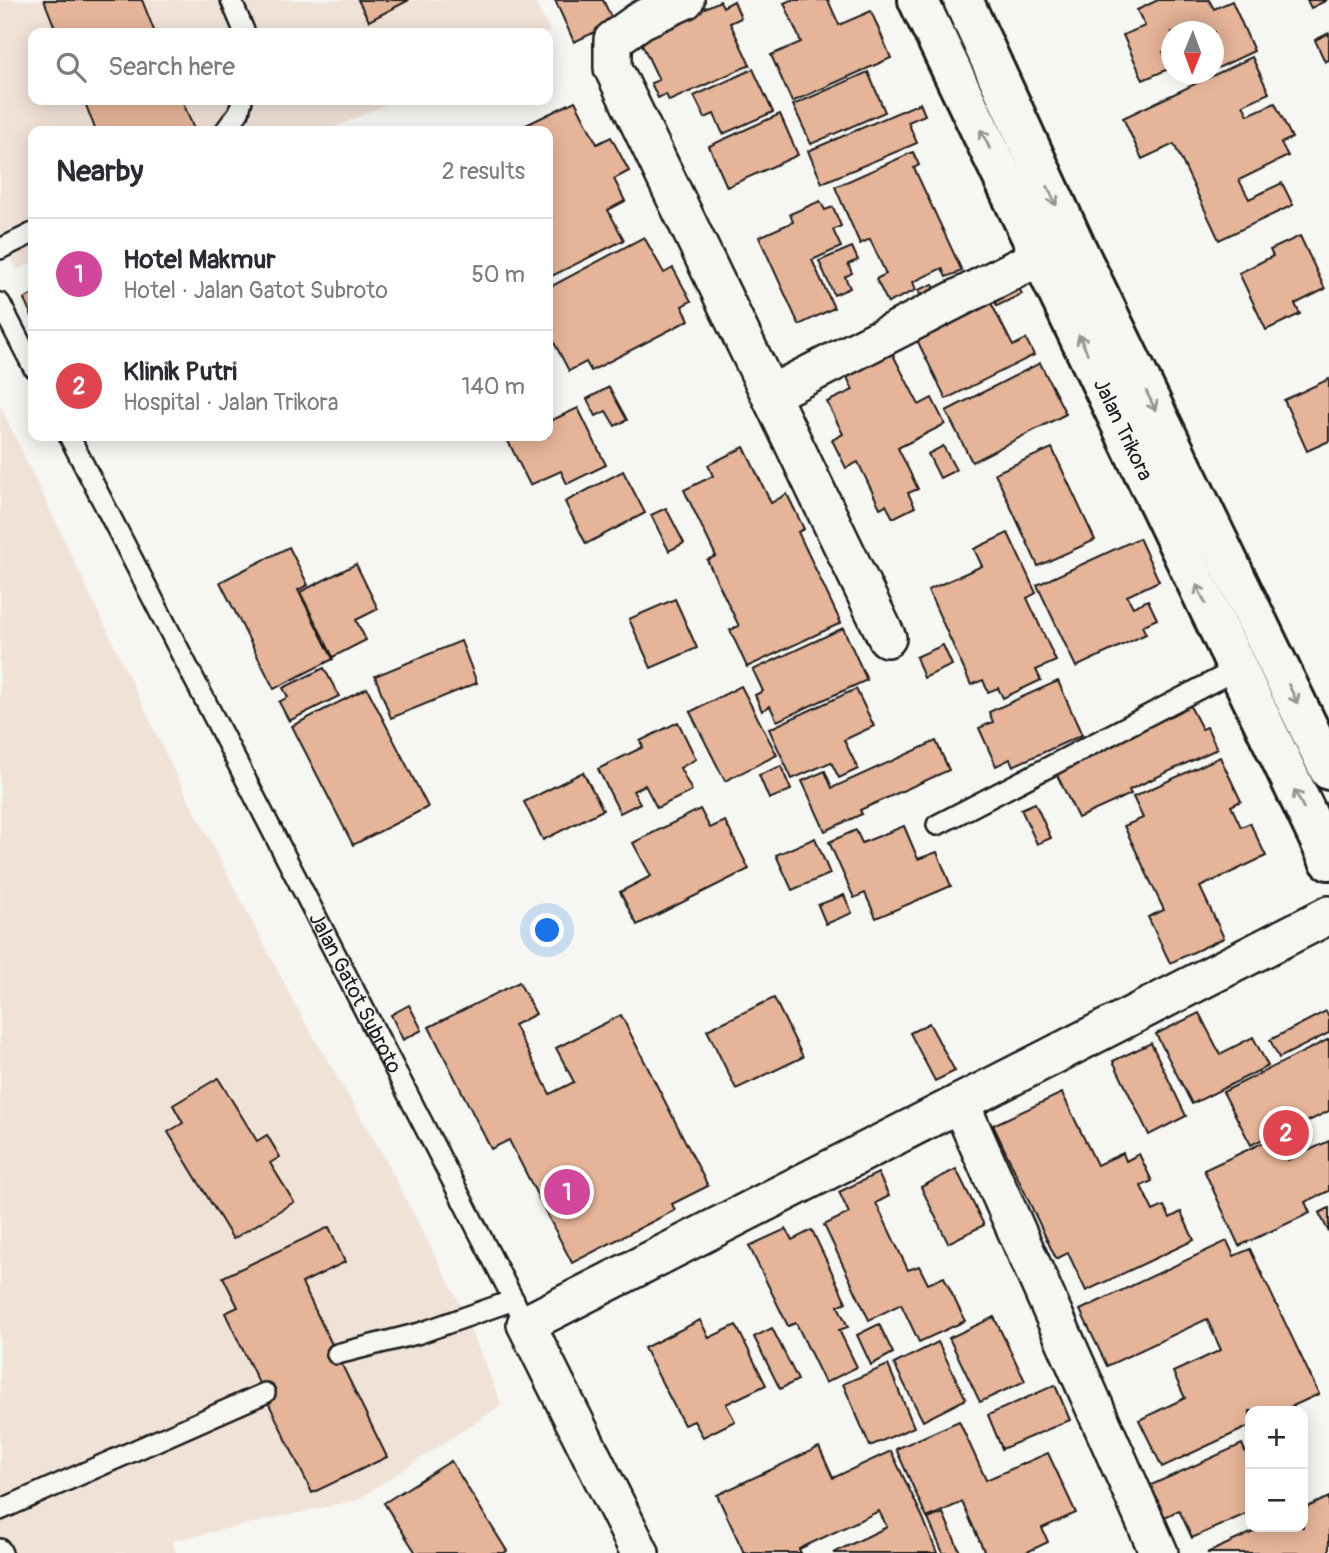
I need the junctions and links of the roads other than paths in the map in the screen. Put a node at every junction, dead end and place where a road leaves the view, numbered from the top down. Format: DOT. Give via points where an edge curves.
graph roads {
  1 [pos="231,0"];
  2 [pos="685,0"];
  3 [pos="963,0"];
  4 [pos="925,2"];
  5 [pos="243,28"];
  6 [pos="241,105"];
  7 [pos="229,126"];
  8 [pos="28,235"];
  9 [pos="0,249"];
  10 [pos="1057,250"];
  11 [pos="0,303"];
  12 [pos="28,357"];
  13 [pos="771,394"];
  14 [pos="72,441"];
  15 [pos="887,638"];
  16 [pos="1272,651"];
  17 [pos="1237,669"];
  18 [pos="1329,770"];
  19 [pos="937,825"];
  20 [pos="1329,860"];
  21 [pos="1329,915"];
  22 [pos="960,1103"];
  23 [pos="520,1312"];
  24 [pos="337,1354"];
  25 [pos="265,1393"];
  26 [pos="0,1510"];
  27 [pos="640,1553"];
  28 [pos="1159,1553"];
  1 -- 5 [label="lane"];
  2 -- 13 [label="street" via="641,20 614,40 613,68"];
  3 -- 10 [label="main road, Jalan Trikora, one-way"];
  10 -- 4 [label="main road, Jalan Trikora, one-way"];
  6 -- 7 [label="lane"];
  8 -- 9 [label="lane"];
  10 -- 13 [label="street"];
  10 -- 16 [label="main road, Jalan Trikora, one-way"];
  17 -- 10 [label="main road, Jalan Trikora, one-way"];
  11 -- 12 [label="lane"];
  13 -- 15 [label="street"];
  14 -- 23 [label="lane, Jalan Gatot Subroto"];
  16 -- 17 [label="lane"];
  16 -- 18 [label="main road, Jalan Trikora, one-way"];
  17 -- 19 [label="lane"];
  20 -- 17 [label="main road, Jalan Trikora, one-way"];
  21 -- 22 [label="street"];
  22 -- 23 [label="street"];
  22 -- 28 [label="street"];
  23 -- 24 [label="lane"];
  23 -- 27 [label="street, Jalan Gatot Subroto"];
  25 -- 26 [label="lane"];
}
